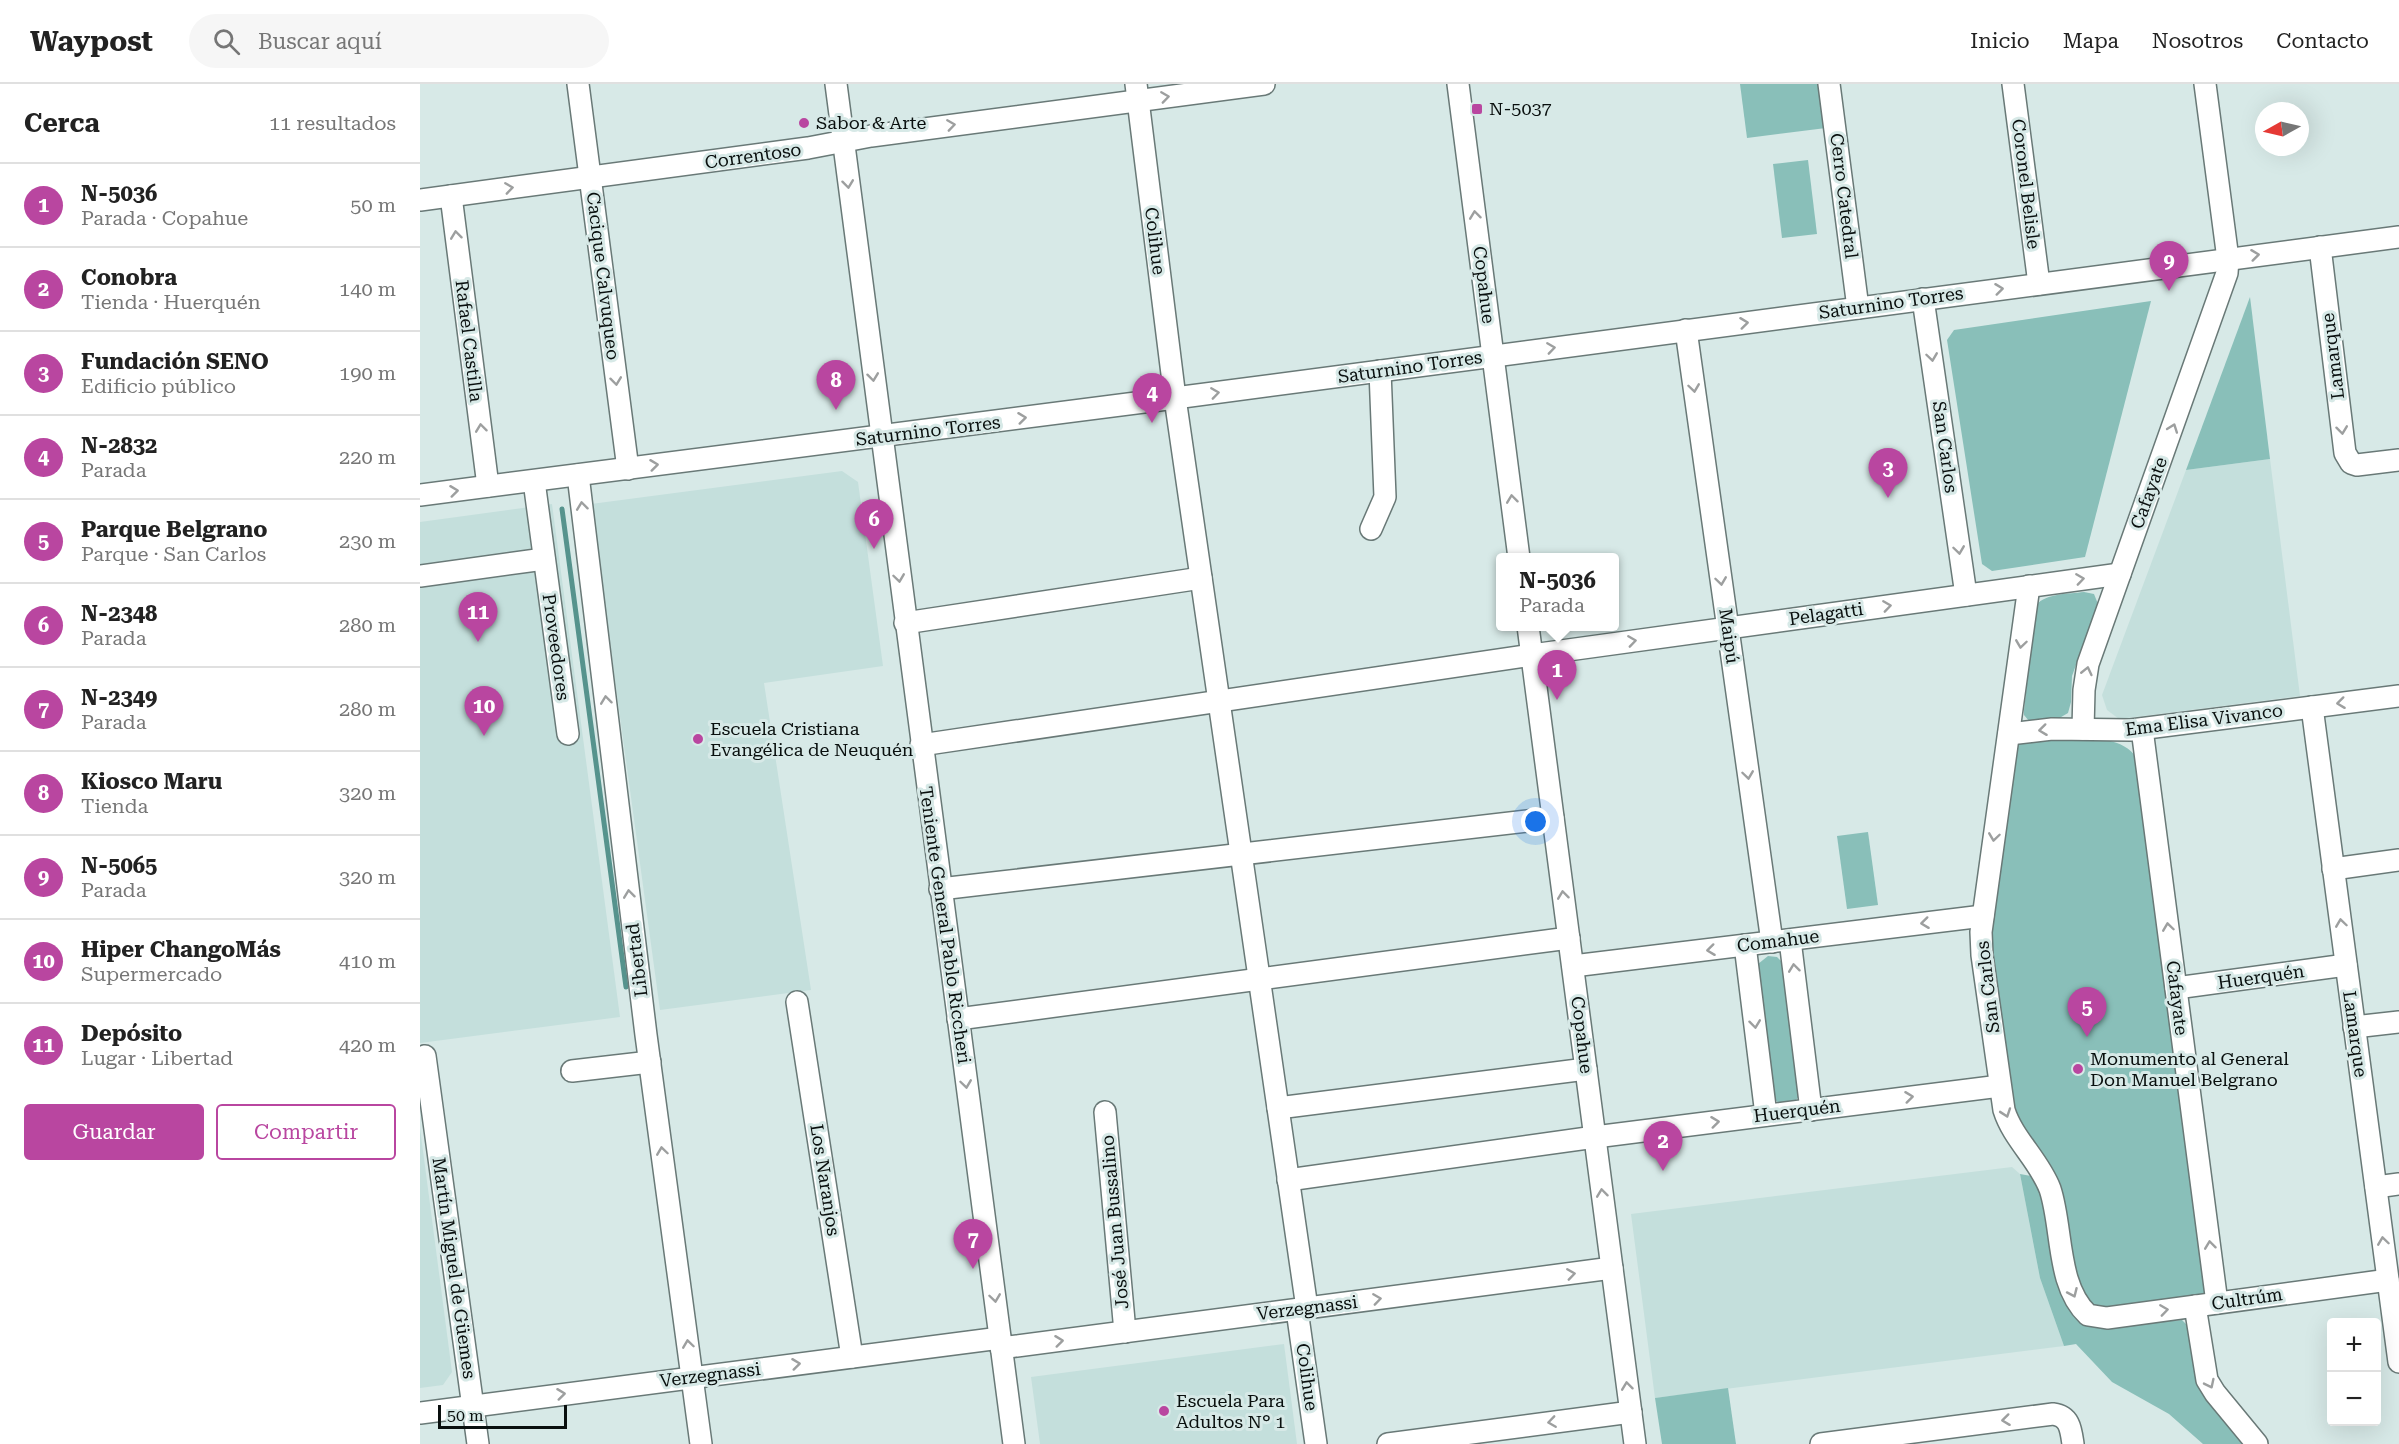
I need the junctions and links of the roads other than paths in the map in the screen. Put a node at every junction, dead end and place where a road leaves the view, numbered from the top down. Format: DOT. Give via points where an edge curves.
graph roads {
  1 [pos="578,84"];
  2 [pos="836,84"];
  3 [pos="1264,84"];
  4 [pos="1458,84"];
  5 [pos="1829,84"];
  6 [pos="2013,84"];
  7 [pos="2205,84"];
  8 [pos="1137,92"];
  9 [pos="843,142"];
  10 [pos="590,177"];
  11 [pos="451,196"];
  12 [pos="420,200"];
  13 [pos="2399,237"];
  14 [pos="2320,247"];
  15 [pos="2228,259"];
  16 [pos="2039,284"];
  17 [pos="1923,299"];
  18 [pos="1858,308"];
  19 [pos="1686,330"];
  20 [pos="1493,356"];
  21 [pos="1380,371"];
  22 [pos="1175,398"];
  23 [pos="880,437"];
  24 [pos="2399,460"];
  25 [pos="628,469"];
  26 [pos="578,475"];
  27 [pos="534,480"];
  28 [pos="488,486"];
  29 [pos="420,495"];
  30 [pos="1371,529"];
  31 [pos="1518,553"];
  32 [pos="544,559"];
  33 [pos="2120,574"];
  34 [pos="420,576"];
  35 [pos="1201,578"];
  36 [pos="2029,586"];
  37 [pos="1966,595"];
  38 [pos="905,623"];
  39 [pos="1728,628"];
  40 [pos="1529,631"];
  41 [pos="1532,655"];
  42 [pos="2399,696"];
  43 [pos="1219,701"];
  44 [pos="2312,707"];
  45 [pos="2083,729"];
  46 [pos="2142,729"];
  47 [pos="568,734"];
  48 [pos="2009,734"];
  49 [pos="921,745"];
  50 [pos="1553,818"];
  51 [pos="1241,854"];
  52 [pos="2399,860"];
  53 [pos="2333,869"];
  54 [pos="940,888"];
  55 [pos="1983,916"];
  56 [pos="1569,938"];
  57 [pos="1781,941"];
  58 [pos="1745,945"];
  59 [pos="2346,965"];
  60 [pos="1573,966"];
  61 [pos="1259,979"];
  62 [pos="2176,988"];
  63 [pos="797,1002"];
  64 [pos="958,1019"];
  65 [pos="2399,1022"];
  66 [pos="2355,1027"];
  67 [pos="425,1056"];
  68 [pos="650,1062"];
  69 [pos="1586,1069"];
  70 [pos="572,1071"];
  71 [pos="2000,1086"];
  72 [pos="1278,1108"];
  73 [pos="1811,1110"];
  74 [pos="1105,1112"];
  75 [pos="1766,1115"];
  76 [pos="1595,1137"];
  77 [pos="1288,1180"];
  78 [pos="2399,1184"];
  79 [pos="2376,1187"];
  80 [pos="1612,1268"];
  81 [pos="2388,1280"];
  82 [pos="2217,1303"];
  83 [pos="2195,1306"];
  84 [pos="1302,1309"];
  85 [pos="2107,1318"];
  86 [pos="1125,1332"];
  87 [pos="1001,1343"];
  88 [pos="852,1357"];
  89 [pos="2399,1362"];
  90 [pos="692,1378"];
  91 [pos="473,1406"];
  92 [pos="1631,1412"];
  93 [pos="420,1413"];
  94 [pos="478,1444"];
  95 [pos="701,1444"];
  96 [pos="1014,1444"];
  97 [pos="1316,1444"];
  98 [pos="1388,1444"];
  99 [pos="1635,1444"];
  100 [pos="1821,1444"];
  101 [pos="2073,1444"];
  102 [pos="2257,1444"];
  1 -- 10 [label="street, Cacique Calvuqueo"];
  2 -- 9 [label="street, Teniente General Pablo Riccheri"];
  8 -- 3 [label="street, Correntoso, one-way"];
  20 -- 4 [label="street, Copahue, one-way"];
  5 -- 18 [label="street, Cerro Catedral"];
  6 -- 16 [label="street, Coronel Belisle"];
  7 -- 15 [label="street"];
  9 -- 8 [label="street, Correntoso, one-way"];
  8 -- 22 [label="street, Colihue"];
  9 -- 10 [label="street, Correntoso"];
  9 -- 23 [label="street, Teniente General Pablo Riccheri, one-way"];
  11 -- 10 [label="street, Correntoso, one-way"];
  10 -- 25 [label="street, Cacique Calvuqueo, one-way"];
  11 -- 12 [label="street, Correntoso"];
  28 -- 11 [label="street, Rafael Castilla, one-way"];
  13 -- 14 [label="street, Saturnino Torres"];
  15 -- 14 [label="street, Saturnino Torres, one-way"];
  14 -- 24 [label="street, Lamarque, one-way" via="2344,446 2351,463"];
  15 -- 16 [label="street, Saturnino Torres"];
  33 -- 15 [label="street, Cafayate, one-way" via="2222,291"];
  17 -- 16 [label="street, Saturnino Torres, one-way"];
  17 -- 18 [label="street, Saturnino Torres"];
  17 -- 37 [label="street, San Carlos, one-way"];
  19 -- 18 [label="street, Saturnino Torres, one-way"];
  20 -- 19 [label="street, Saturnino Torres, one-way"];
  19 -- 39 [label="street, Maipú, one-way"];
  20 -- 21 [label="street, Saturnino Torres"];
  31 -- 20 [label="street, Copahue, one-way"];
  22 -- 21 [label="street, Saturnino Torres, one-way"];
  21 -- 30 [label="street" via="1385,497"];
  23 -- 22 [label="street, Saturnino Torres, one-way"];
  22 -- 35 [label="street, Colihue"];
  25 -- 23 [label="street, Saturnino Torres, one-way"];
  23 -- 38 [label="street, Teniente General Pablo Riccheri, one-way"];
  25 -- 26 [label="street, Saturnino Torres"];
  26 -- 27 [label="street, Saturnino Torres"];
  68 -- 26 [label="street, Libertad, one-way"];
  27 -- 28 [label="street, Saturnino Torres"];
  27 -- 32 [label="street, Proveedores"];
  29 -- 28 [label="street, Saturnino Torres, one-way"];
  32 -- 34 [label="street"];
  32 -- 47 [label="street, Proveedores"];
  36 -- 33 [label="street, Pelagatti, one-way"];
  45 -- 33 [label="street, Cafayate, one-way" via="2086,672"];
  35 -- 38 [label="street"];
  35 -- 43 [label="street, Colihue"];
  36 -- 37 [label="street, Pelagatti"];
  36 -- 48 [label="street, San Carlos, one-way"];
  39 -- 37 [label="street, Pelagatti, one-way"];
  38 -- 49 [label="street, Teniente General Pablo Riccheri"];
  41 -- 39 [label="street, Pelagatti, one-way"];
  39 -- 57 [label="street, Maipú, one-way"];
  40 -- 41 [label="street, Copahue"];
  41 -- 43 [label="street, Pelagatti"];
  41 -- 50 [label="street, Copahue"];
  42 -- 44 [label="street, Ema Elisa Vivanco, one-way"];
  43 -- 49 [label="street, Pelagatti"];
  43 -- 51 [label="street, Colihue"];
  44 -- 46 [label="street, Ema Elisa Vivanco"];
  44 -- 53 [label="street, Lamarque"];
  45 -- 46 [label="street, Ema Elisa Vivanco"];
  45 -- 48 [label="street, Ema Elisa Vivanco, one-way"];
  62 -- 46 [label="street, Cafayate, one-way"];
  48 -- 55 [label="street, San Carlos, one-way"];
  49 -- 54 [label="street, Teniente General Pablo Riccheri"];
  50 -- 51 [label="street"];
  56 -- 50 [label="street, Copahue, one-way"];
  51 -- 54 [label="street"];
  51 -- 61 [label="street, Colihue"];
  52 -- 53 [label="street"];
  59 -- 53 [label="street, Lamarque, one-way"];
  54 -- 64 [label="street, Teniente General Pablo Riccheri"];
  55 -- 57 [label="street, Comahue, one-way"];
  55 -- 71 [label="street, San Carlos" via="1982,948"];
  56 -- 60 [label="street, Copahue"];
  56 -- 61 [label="street"];
  57 -- 58 [label="street, Comahue"];
  73 -- 57 [label="street, Maipú, one-way"];
  58 -- 60 [label="street, Comahue, one-way"];
  58 -- 75 [label="street, one-way"];
  59 -- 62 [label="street, Huerquén"];
  59 -- 66 [label="street, Lamarque"];
  60 -- 69 [label="street, Copahue"];
  61 -- 64 [label="street"];
  61 -- 72 [label="street, Colihue"];
  82 -- 62 [label="street, Cafayate, one-way"];
  63 -- 88 [label="street, Los Naranjos"];
  64 -- 87 [label="street, Teniente General Pablo Riccheri, one-way"];
  65 -- 66 [label="street"];
  66 -- 79 [label="street, Lamarque"];
  67 -- 91 [label="street, Martín Miguel de Güemes"];
  68 -- 70 [label="street"];
  90 -- 68 [label="street, Libertad, one-way"];
  69 -- 72 [label="street"];
  69 -- 76 [label="street, Copahue"];
  73 -- 71 [label="street, Huerquén, one-way"];
  71 -- 85 [label="street, San Carlos, one-way" via="2006,1116 2049,1189 2074,1297 2088,1315"];
  72 -- 77 [label="street, Colihue"];
  73 -- 75 [label="street, Huerquén"];
  74 -- 86 [label="street, José Juan Bussalino"];
  76 -- 75 [label="street, Huerquén, one-way"];
  76 -- 77 [label="street, Huerquén"];
  80 -- 76 [label="street, Copahue, one-way"];
  77 -- 84 [label="street, Colihue"];
  78 -- 79 [label="street"];
  81 -- 79 [label="street, Lamarque, one-way"];
  84 -- 80 [label="street, Verzegnassi, one-way"];
  92 -- 80 [label="street, Copahue, one-way"];
  81 -- 82 [label="street, Cultrúm"];
  81 -- 89 [label="street, Lamarque"];
  82 -- 83 [label="street, Cultrúm"];
  85 -- 83 [label="street, Cultrúm, one-way"];
  83 -- 102 [label="street, one-way" via="2207,1380"];
  84 -- 86 [label="street, Verzegnassi"];
  84 -- 97 [label="street, Colihue"];
  87 -- 86 [label="street, Verzegnassi, one-way"];
  87 -- 88 [label="street, Verzegnassi"];
  87 -- 96 [label="street, Teniente General Pablo Riccheri"];
  90 -- 88 [label="street, Verzegnassi, one-way"];
  91 -- 90 [label="street, Verzegnassi, one-way"];
  90 -- 95 [label="street, Libertad"];
  91 -- 93 [label="street, Verzegnassi"];
  91 -- 94 [label="street, Martín Miguel de Güemes"];
  92 -- 98 [label="street, one-way"];
  92 -- 99 [label="street, Copahue"];
  101 -- 100 [label="street, one-way" via="2070,1426 2063,1417 2048,1415"];
}
